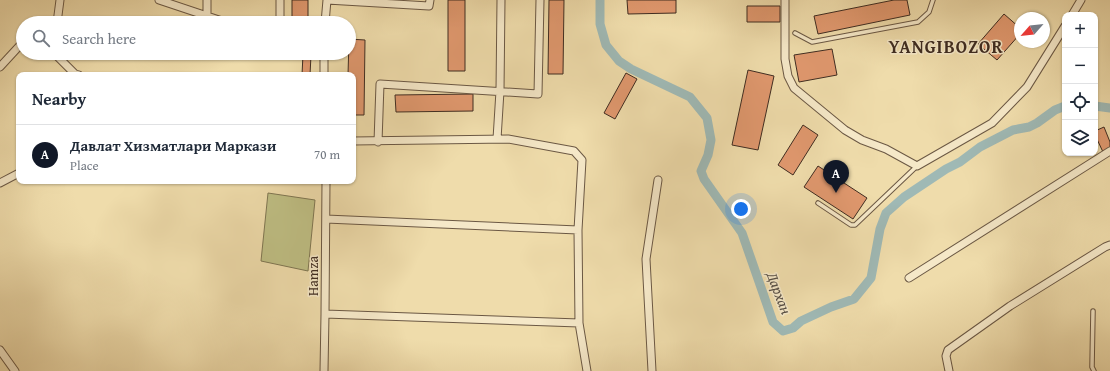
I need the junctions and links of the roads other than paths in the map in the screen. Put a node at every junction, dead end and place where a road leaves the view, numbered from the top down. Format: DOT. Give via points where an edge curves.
graph roads {
  1 [pos="60,0"];
  2 [pos="159,0"];
  3 [pos="207,0"];
  4 [pos="280,0"];
  5 [pos="327,0"];
  6 [pos="430,0"];
  7 [pos="501,0"];
  8 [pos="540,0"];
  9 [pos="785,0"];
  10 [pos="933,0"];
  11 [pos="1082,0"];
  12 [pos="1074,12"];
  13 [pos="57,16"];
  14 [pos="207,16"];
  15 [pos="280,16"];
  16 [pos="326,16"];
  17 [pos="1062,31"];
  18 [pos="795,33"];
  19 [pos="16,50"];
  20 [pos="61,60"];
  21 [pos="323,60"];
  22 [pos="0,68"];
  23 [pos="73,72"];
  24 [pos="324,72"];
  25 [pos="500,91"];
  26 [pos="499,139"];
  27 [pos="356,141"];
  28 [pos="378,142"];
  29 [pos="1110,151"];
  30 [pos="917,166"];
  31 [pos="16,175"];
  32 [pos="658,180"];
  33 [pos="0,183"];
  34 [pos="326,184"];
  35 [pos="818,203"];
  36 [pos="326,219"];
  37 [pos="578,230"];
  38 [pos="1110,246"];
  39 [pos="909,278"];
  40 [pos="1093,310"];
  41 [pos="325,314"];
  42 [pos="579,323"];
  43 [pos="0,350"];
  44 [pos="15,371"];
  45 [pos="324,371"];
  46 [pos="587,371"];
  47 [pos="652,371"];
  48 [pos="949,371"];
  49 [pos="1094,371"];
  1 -- 13 [label="street"];
  2 -- 14 [label="street"];
  3 -- 14 [label="street"];
  4 -- 15 [label="street"];
  5 -- 6 [label="street" via="429,6"];
  5 -- 16 [label="street"];
  7 -- 25 [label="street"];
  8 -- 25 [label="street" via="538,94"];
  9 -- 30 [label="street" via="785,59 788,76 794,88 845,130"];
  10 -- 18 [label="lane" via="929,12 918,22 812,42"];
  11 -- 12 [label="street"];
  17 -- 30 [label="street" via="1027,87 992,123"];
  19 -- 22 [label="street"];
  20 -- 23 [label="street"];
  21 -- 24 [label="street"];
  25 -- 26 [label="street"];
  25 -- 28 [label="street" via="380,84"];
  26 -- 28 [label="street"];
  26 -- 37 [label="street" via="574,151 582,160"];
  27 -- 28 [label="street"];
  29 -- 39 [label="street"];
  30 -- 35 [label="lane" via="855,225"];
  31 -- 33 [label="street"];
  32 -- 47 [label="street" via="646,259"];
  34 -- 36 [label="street, Hamza"];
  36 -- 37 [label="street"];
  36 -- 41 [label="street, Hamza"];
  37 -- 42 [label="street"];
  38 -- 48 [label="street" via="1016,302 948,350 946,356"];
  40 -- 49 [label="lane"];
  41 -- 42 [label="street"];
  41 -- 45 [label="street, Hamza"];
  42 -- 46 [label="street"];
  43 -- 44 [label="street"];
}
